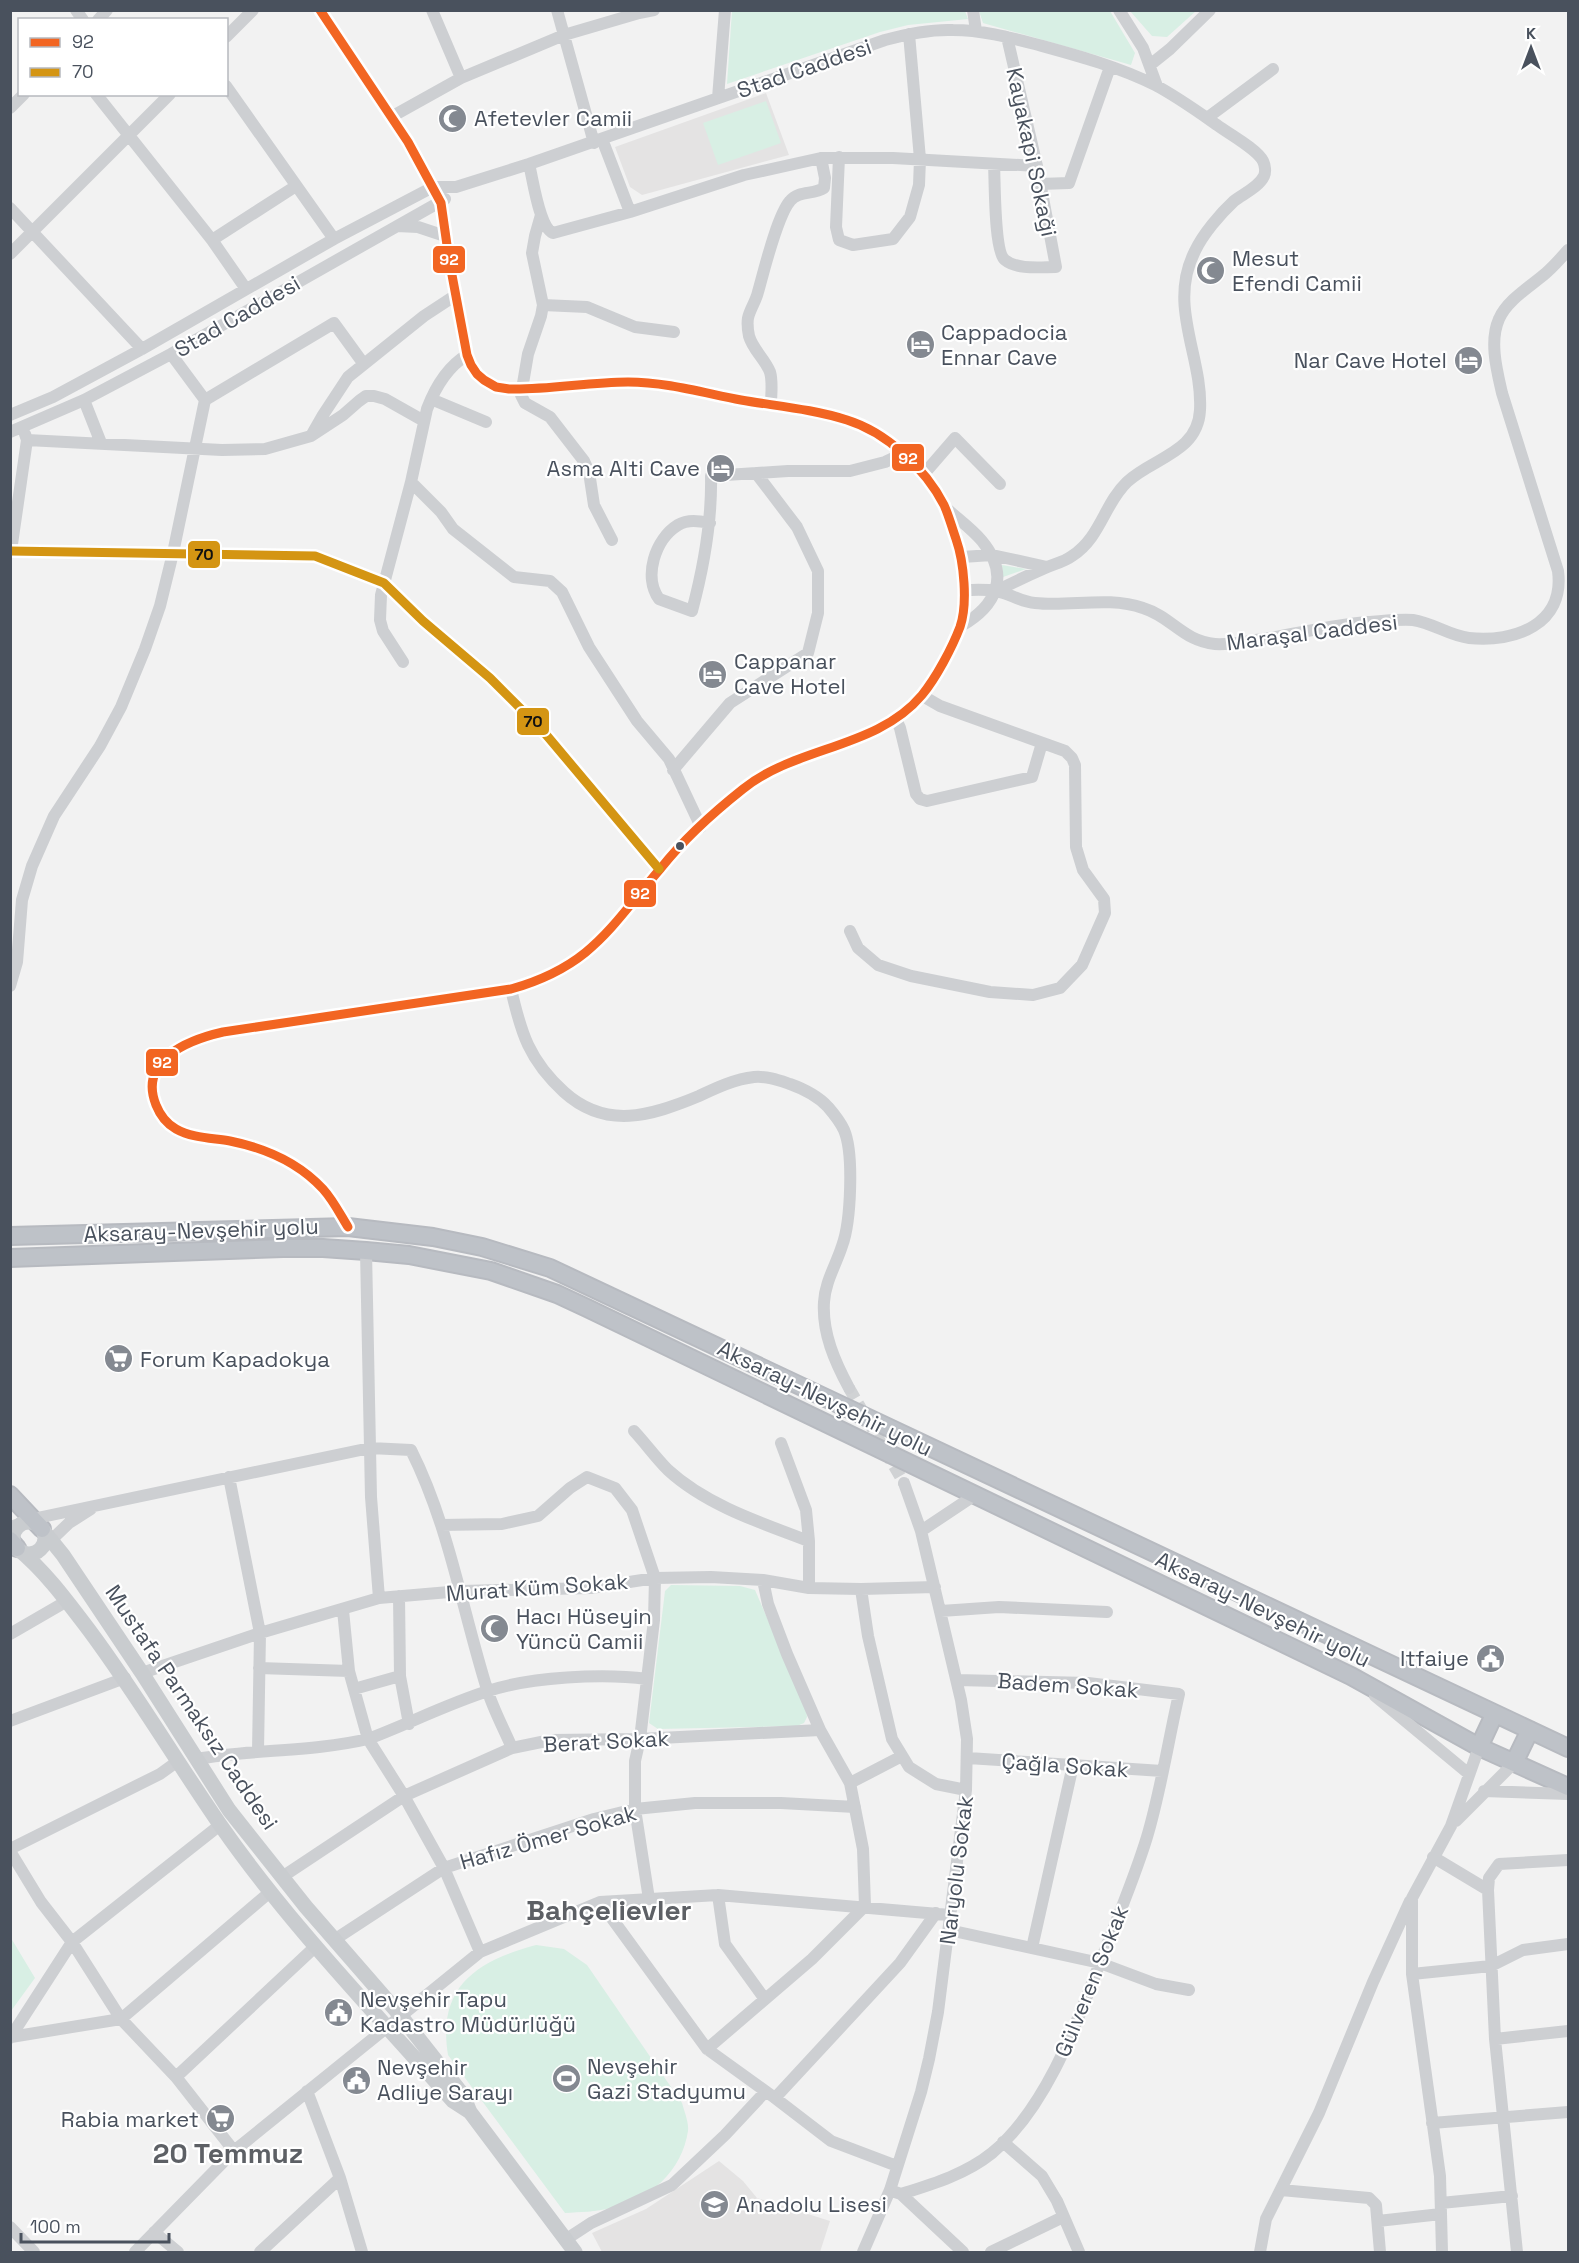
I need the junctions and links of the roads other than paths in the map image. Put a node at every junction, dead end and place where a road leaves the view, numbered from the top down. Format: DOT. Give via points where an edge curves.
graph roads {
  1 [pos="253,10"];
  2 [pos="320,10"];
  3 [pos="432,10"];
  4 [pos="557,10"];
  5 [pos="654,10"];
  6 [pos="725,10"];
  7 [pos="973,10"];
  8 [pos="1119,10"];
  9 [pos="1210,10"];
  10 [pos="638,12"];
  11 [pos="976,31"];
  12 [pos="909,34"];
  13 [pos="228,35"];
  14 [pos="564,35"];
  15 [pos="1007,37"];
  16 [pos="1150,65"];
  17 [pos="1110,67"];
  18 [pos="1273,69"];
  19 [pos="461,78"];
  20 [pos="1157,86"];
  21 [pos="228,89"];
  22 [pos="98,96"];
  23 [pos="168,96"];
  24 [pos="718,98"];
  25 [pos="392,117"];
  26 [pos="1207,118"];
  27 [pos="129,136"];
  28 [pos="598,141"];
  29 [pos="839,157"];
  30 [pos="821,158"];
  31 [pos="920,159"];
  32 [pos="530,164"];
  33 [pos="994,164"];
  34 [pos="1037,166"];
  35 [pos="1040,184"];
  36 [pos="296,186"];
  37 [pos="433,187"];
  38 [pos="456,188"];
  39 [pos="441,203"];
  40 [pos="10,208"];
  41 [pos="630,212"];
  42 [pos="541,215"];
  43 [pos="396,226"];
  44 [pos="33,232"];
  45 [pos="445,236"];
  46 [pos="334,239"];
  47 [pos="212,240"];
  48 [pos="1569,250"];
  49 [pos="10,255"];
  50 [pos="246,289"];
  51 [pos="456,295"];
  52 [pos="543,305"];
  53 [pos="674,332"];
  54 [pos="142,349"];
  55 [pos="171,354"];
  56 [pos="467,354"];
  57 [pos="363,363"];
  58 [pos="520,389"];
  59 [pos="431,399"];
  60 [pos="84,400"];
  61 [pos="205,400"];
  62 [pos="771,404"];
  63 [pos="13,414"];
  64 [pos="424,422"];
  65 [pos="486,422"];
  66 [pos="20,433"];
  67 [pos="311,436"];
  68 [pos="101,442"];
  69 [pos="195,448"];
  70 [pos="902,454"];
  71 [pos="756,472"];
  72 [pos="923,475"];
  73 [pos="411,482"];
  74 [pos="1000,484"];
  75 [pos="945,507"];
  76 [pos="710,523"];
  77 [pos="612,540"];
  78 [pos="11,551"];
  79 [pos="173,553"];
  80 [pos="992,555"];
  81 [pos="962,557"];
  82 [pos="1047,567"];
  83 [pos="384,583"];
  84 [pos="964,590"];
  85 [pos="996,591"];
  86 [pos="961,626"];
  87 [pos="403,662"];
  88 [pos="921,695"];
  89 [pos="896,719"];
  90 [pos="1042,743"];
  91 [pos="673,770"];
  92 [pos="701,827"];
  93 [pos="659,869"];
  94 [pos="850,931"];
  95 [pos="10,986"];
  96 [pos="511,989"];
  97 [pos="348,1227"];
  98 [pos="10,1236"];
  99 [pos="366,1251"];
  100 [pos="12,1259"];
  101 [pos="849,1388"];
  102 [pos="634,1431"];
  103 [pos="781,1443"];
  104 [pos="370,1448"];
  105 [pos="229,1477"];
  106 [pos="903,1483"];
  107 [pos="10,1495"];
  108 [pos="975,1495"];
  109 [pos="94,1507"];
  110 [pos="441,1525"];
  111 [pos="921,1531"];
  112 [pos="27,1540"];
  113 [pos="809,1541"];
  114 [pos="655,1578"];
  115 [pos="763,1580"];
  116 [pos="935,1587"];
  117 [pos="810,1588"];
  118 [pos="861,1589"];
  119 [pos="461,1591"];
  120 [pos="399,1596"];
  121 [pos="379,1598"];
  122 [pos="67,1601"];
  123 [pos="343,1610"];
  124 [pos="941,1611"];
  125 [pos="1107,1612"];
  126 [pos="10,1634"];
  127 [pos="261,1634"];
  128 [pos="260,1668"];
  129 [pos="349,1671"];
  130 [pos="142,1673"];
  131 [pos="400,1676"];
  132 [pos="1351,1676"];
  133 [pos="125,1678"];
  134 [pos="647,1679"];
  135 [pos="957,1680"];
  136 [pos="354,1689"];
  137 [pos="488,1691"];
  138 [pos="1179,1694"];
  139 [pos="1494,1715"];
  140 [pos="10,1720"];
  141 [pos="409,1724"];
  142 [pos="820,1730"];
  143 [pos="1530,1730"];
  144 [pos="368,1739"];
  145 [pos="640,1739"];
  146 [pos="1479,1747"];
  147 [pos="512,1748"];
  148 [pos="1569,1748"];
  149 [pos="258,1751"];
  150 [pos="902,1756"];
  151 [pos="968,1758"];
  152 [pos="197,1759"];
  153 [pos="178,1761"];
  154 [pos="1514,1763"];
  155 [pos="1072,1765"];
  156 [pos="1162,1771"];
  157 [pos="1469,1774"];
  158 [pos="850,1783"];
  159 [pos="1569,1787"];
  160 [pos="966,1790"];
  161 [pos="1484,1791"];
  162 [pos="1569,1794"];
  163 [pos="404,1796"];
  164 [pos="855,1807"];
  165 [pos="635,1809"];
  166 [pos="220,1825"];
  167 [pos="1451,1826"];
  168 [pos="10,1850"];
  169 [pos="1433,1857"];
  170 [pos="1569,1860"];
  171 [pos="444,1868"];
  172 [pos="282,1877"];
  173 [pos="1488,1890"];
  174 [pos="270,1893"];
  175 [pos="718,1895"];
  176 [pos="1412,1898"];
  177 [pos="649,1899"];
  178 [pos="600,1902"];
  179 [pos="865,1906"];
  180 [pos="936,1913"];
  181 [pos="950,1915"];
  182 [pos="948,1930"];
  183 [pos="334,1940"];
  184 [pos="72,1942"];
  185 [pos="1569,1944"];
  186 [pos="315,1947"];
  187 [pos="1032,1948"];
  188 [pos="480,1952"];
  189 [pos="1100,1963"];
  190 [pos="1491,1966"];
  191 [pos="1412,1974"];
  192 [pos="1189,1990"];
  193 [pos="764,1998"];
  194 [pos="400,2015"];
  195 [pos="122,2019"];
  196 [pos="387,2025"];
  197 [pos="1569,2031"];
  198 [pos="11,2037"];
  199 [pos="1495,2039"];
  200 [pos="707,2049"];
  201 [pos="176,2077"];
  202 [pos="307,2091"];
  203 [pos="770,2095"];
  204 [pos="470,2112"];
  205 [pos="1569,2112"];
  206 [pos="1504,2118"];
  207 [pos="1432,2124"];
  208 [pos="1004,2142"];
  209 [pos="234,2151"];
  210 [pos="897,2166"];
  211 [pos="340,2178"];
  212 [pos="1281,2190"];
  213 [pos="895,2192"];
  214 [pos="1512,2196"];
  215 [pos="1441,2208"];
  216 [pos="1063,2217"];
  217 [pos="1377,2221"];
  218 [pos="10,2227"];
  219 [pos="154,2232"];
  220 [pos="565,2240"];
  221 [pos="34,2253"];
  222 [pos="135,2253"];
  223 [pos="178,2253"];
  224 [pos="260,2253"];
  225 [pos="362,2253"];
  226 [pos="575,2253"];
  227 [pos="863,2253"];
  228 [pos="963,2253"];
  229 [pos="991,2253"];
  230 [pos="1079,2253"];
  231 [pos="1260,2253"];
  232 [pos="1380,2253"];
  233 [pos="1442,2253"];
  234 [pos="1517,2253"];
  1 -- 13 [label="street"];
  2 -- 25 [label="street"];
  3 -- 19 [label="street"];
  4 -- 14 [label="street"];
  5 -- 10 [label="street"];
  6 -- 24 [label="street"];
  7 -- 11 [label="street"];
  8 -- 16 [label="street"];
  9 -- 16 [label="street"];
  10 -- 14 [label="street"];
  11 -- 12 [label="street, Stad Caddesi"];
  11 -- 15 [label="street, Stad Caddesi"];
  12 -- 24 [label="street, Stad Caddesi"];
  12 -- 31 [label="street"];
  14 -- 19 [label="street"];
  14 -- 28 [label="street"];
  15 -- 17 [label="street, Stad Caddesi"];
  15 -- 34 [label="street, Kayakapi Sokaği"];
  16 -- 20 [label="street"];
  17 -- 20 [label="street, Stad Caddesi"];
  17 -- 35 [label="street" via="1069,183"];
  18 -- 26 [label="street"];
  19 -- 25 [label="street"];
  20 -- 26 [label="street, Stad Caddesi"];
  21 -- 36 [label="street"];
  22 -- 27 [label="street"];
  23 -- 27 [label="street"];
  24 -- 28 [label="street, Stad Caddesi"];
  25 -- 37 [label="street"];
  26 -- 82 [label="street, Stad Caddesi" via="1257,154 1265,169 1264,176 1215,223 1190,265 1185,288 1185,327 1200,398 1198,423 1179,449 1124,484 1085,546"];
  27 -- 44 [label="street"];
  27 -- 47 [label="street"];
  28 -- 32 [label="street, Stad Caddesi"];
  28 -- 41 [label="street"];
  29 -- 30 [label="street"];
  29 -- 31 [label="street"];
  29 -- 31 [label="street" via="836,234 839,240 854,245 888,241 897,235 915,207"];
  30 -- 41 [label="street" via="744,176"];
  30 -- 62 [label="street" via="824,188 799,194 786,206 748,317 755,350 770,372"];
  31 -- 33 [label="street"];
  32 -- 38 [label="street, Stad Caddesi"];
  32 -- 42 [label="street"];
  33 -- 34 [label="street"];
  33 -- 35 [label="street, Kayakapi Sokaği" via="998,235 1001,256 1007,262 1056,267"];
  34 -- 35 [label="street, Kayakapi Sokaği"];
  36 -- 46 [label="street"];
  36 -- 47 [label="street"];
  37 -- 38 [label="street, Stad Caddesi"];
  37 -- 39 [label="street"];
  37 -- 46 [label="street, Stad Caddesi"];
  38 -- 39 [label="street, Stad Caddesi"];
  39 -- 43 [label="street, Stad Caddesi"];
  39 -- 45 [label="street"];
  40 -- 44 [label="street"];
  41 -- 42 [label="street" via="553,233 546,229"];
  42 -- 52 [label="street" via="532,253"];
  43 -- 45 [label="street" via="418,227"];
  43 -- 55 [label="street, Stad Caddesi"];
  44 -- 49 [label="street"];
  44 -- 54 [label="street"];
  45 -- 51 [label="street"];
  46 -- 50 [label="street, Stad Caddesi"];
  47 -- 50 [label="street"];
  48 -- 85 [label="street, Maraşal Caddesi" via="1505,310 1496,334 1502,393 1558,570 1558,597 1552,611 1529,629 1510,635 1468,638 1414,621 1371,621 1218,644 1189,637 1161,615 1126,603 1032,603"];
  50 -- 54 [label="street, Stad Caddesi"];
  51 -- 56 [label="street"];
  51 -- 57 [label="street"];
  52 -- 53 [label="street" via="587,307 634,327"];
  52 -- 58 [label="street"];
  54 -- 63 [label="street, Stad Caddesi"];
  55 -- 60 [label="street, Stad Caddesi"];
  55 -- 61 [label="street"];
  56 -- 58 [label="street" via="484,380 496,387"];
  56 -- 59 [label="street" via="450,368"];
  57 -- 61 [label="street" via="334,322"];
  57 -- 67 [label="street" via="335,395"];
  58 -- 62 [label="street" via="645,383"];
  58 -- 77 [label="street" via="522,400 550,417 584,461 594,505"];
  59 -- 64 [label="street"];
  59 -- 65 [label="street"];
  60 -- 66 [label="street, Stad Caddesi"];
  60 -- 68 [label="street"];
  61 -- 69 [label="street"];
  62 -- 70 [label="street" via="853,422 870,429"];
  63 -- 66 [label="street"];
  64 -- 67 [label="street" via="385,399 366,396"];
  64 -- 73 [label="street"];
  66 -- 68 [label="street"];
  66 -- 78 [label="street"];
  67 -- 69 [label="street" via="265,449"];
  68 -- 69 [label="street"];
  69 -- 79 [label="street"];
  70 -- 71 [label="street" via="850,471"];
  70 -- 72 [label="street"];
  71 -- 76 [label="street" via="711,476"];
  71 -- 91 [label="street" via="797,527 818,571 818,613 808,653 730,703"];
  72 -- 74 [label="street" via="955,438"];
  72 -- 75 [label="street"];
  73 -- 83 [label="street"];
  73 -- 91 [label="street" via="453,529 514,577 550,581 562,592 589,647"];
  75 -- 80 [label="street"];
  75 -- 81 [label="street"];
  76 -- 76 [label="street" via="692,611 658,599 652,584 656,551 678,525 695,520"];
  78 -- 79 [label="street"];
  79 -- 83 [label="street" via="315,556"];
  79 -- 95 [label="street" via="149,639 121,707 54,816 32,866 22,900 17,962"];
  80 -- 81 [label="street"];
  80 -- 82 [label="street"];
  80 -- 85 [label="street"];
  81 -- 84 [label="street"];
  82 -- 85 [label="street"];
  83 -- 87 [label="street" via="380,620"];
  83 -- 93 [label="street" via="521,708"];
  84 -- 85 [label="street"];
  84 -- 86 [label="street"];
  85 -- 86 [label="street" via="981,612"];
  86 -- 88 [label="street"];
  88 -- 89 [label="street"];
  88 -- 90 [label="street" via="940,706"];
  89 -- 90 [label="street" via="916,794 927,801 1032,777"];
  89 -- 92 [label="street" via="755,779"];
  90 -- 94 [label="street" via="1065,751 1075,765 1076,847 1083,870 1104,899 1105,913 1082,965 1060,988 1033,995 990,992 911,975 878,965 858,948"];
  91 -- 92 [label="street"];
  92 -- 93 [label="street"];
  93 -- 96 [label="street" via="611,929 582,956 546,978"];
  96 -- 97 [label="street" via="223,1032 188,1042 155,1071 153,1097 167,1123 189,1134 248,1145 290,1163 324,1189"];
  96 -- 101 [label="street" via="522,1035 539,1066 583,1107 601,1114 643,1115 741,1080 764,1077 814,1095 836,1116 848,1144 849,1216 830,1274 824,1318 831,1350"];
  97 -- 98 [label="highway, Aksaray-Nevşehir yolu"];
  97 -- 139 [label="highway, Aksaray-Nevşehir yolu" via="433,1237 550,1268"];
  99 -- 100 [label="highway, Aksaray-Nevşehir yolu" via="283,1248"];
  99 -- 104 [label="street"];
  99 -- 108 [label="highway, Aksaray-Nevşehir yolu" via="491,1271 557,1294"];
  102 -- 113 [label="street" via="668,1470 696,1491 754,1520"];
  103 -- 113 [label="street" via="806,1510"];
  104 -- 105 [label="street"];
  104 -- 110 [label="street" via="411,1450"];
  104 -- 121 [label="street"];
  105 -- 109 [label="street"];
  105 -- 127 [label="street"];
  106 -- 111 [label="street, Naryolu Sokak"];
  107 -- 112 [label="highway, Mustafa Parmaksız Caddesi"];
  108 -- 111 [label="street"];
  108 -- 132 [label="highway, Aksaray-Nevşehir yolu"];
  109 -- 112 [label="street"];
  109 -- 112 [label="street"];
  110 -- 114 [label="street" via="502,1524 538,1516 587,1478 615,1488 632,1510"];
  110 -- 119 [label="street"];
  111 -- 116 [label="street, Naryolu Sokak"];
  112 -- 122 [label="main road, Mustafa Parmaksız Caddesi"];
  112 -- 130 [label="main road, Mustafa Parmaksız Caddesi"];
  113 -- 117 [label="street"];
  114 -- 115 [label="street, Murat Küm Sokak"];
  114 -- 119 [label="street, Murat Küm Sokak" via="591,1588"];
  114 -- 134 [label="street"];
  115 -- 117 [label="street, Murat Küm Sokak"];
  115 -- 142 [label="street" via="768,1604"];
  116 -- 118 [label="street, Murat Küm Sokak"];
  116 -- 124 [label="street, Naryolu Sokak"];
  117 -- 118 [label="street, Murat Küm Sokak"];
  118 -- 150 [label="street" via="892,1739"];
  119 -- 120 [label="street, Murat Küm Sokak"];
  119 -- 137 [label="street"];
  120 -- 121 [label="street, Murat Küm Sokak"];
  120 -- 131 [label="street"];
  121 -- 123 [label="street, Murat Küm Sokak"];
  122 -- 126 [label="street"];
  122 -- 133 [label="main road, Mustafa Parmaksız Caddesi"];
  123 -- 127 [label="street, Murat Küm Sokak"];
  123 -- 129 [label="street"];
  124 -- 125 [label="street" via="999,1607"];
  124 -- 135 [label="street, Naryolu Sokak"];
  127 -- 128 [label="street"];
  127 -- 130 [label="street, Murat Küm Sokak"];
  128 -- 129 [label="street"];
  128 -- 149 [label="street"];
  129 -- 136 [label="street"];
  130 -- 152 [label="main road, Mustafa Parmaksız Caddesi"];
  131 -- 136 [label="street"];
  131 -- 141 [label="street"];
  132 -- 146 [label="highway, Aksaray-Nevşehir yolu"];
  132 -- 157 [label="street"];
  133 -- 140 [label="street"];
  133 -- 153 [label="main road, Mustafa Parmaksız Caddesi"];
  134 -- 137 [label="street" via="583,1676 513,1684"];
  134 -- 145 [label="street"];
  135 -- 138 [label="street, Badem Sokak" via="1088,1683"];
  135 -- 151 [label="street, Naryolu Sokak"];
  136 -- 144 [label="street"];
  137 -- 141 [label="street"];
  137 -- 147 [label="street"];
  138 -- 156 [label="street, Gülveren Sokak"];
  139 -- 143 [label="highway, Aksaray-Nevşehir yolu"];
  139 -- 146 [label="highway"];
  141 -- 144 [label="street"];
  142 -- 145 [label="street, Berat Sokak"];
  142 -- 158 [label="street"];
  143 -- 148 [label="highway, Aksaray-Nevşehir yolu"];
  143 -- 154 [label="highway"];
  144 -- 149 [label="street"];
  144 -- 163 [label="street"];
  145 -- 147 [label="street, Berat Sokak" via="551,1740"];
  145 -- 165 [label="street" via="635,1761"];
  146 -- 154 [label="highway, Aksaray-Nevşehir yolu"];
  146 -- 157 [label="street"];
  147 -- 163 [label="street, Berat Sokak"];
  149 -- 152 [label="street"];
  150 -- 158 [label="street"];
  150 -- 160 [label="street" via="909,1767 936,1784"];
  151 -- 155 [label="street, Çağla Sokak"];
  151 -- 160 [label="street, Naryolu Sokak"];
  152 -- 172 [label="main road, Mustafa Parmaksız Caddesi" via="229,1810"];
  153 -- 166 [label="main road, Mustafa Parmaksız Caddesi"];
  153 -- 168 [label="street" via="160,1774"];
  154 -- 159 [label="highway, Aksaray-Nevşehir yolu"];
  154 -- 161 [label="street"];
  155 -- 156 [label="street, Çağla Sokak"];
  155 -- 187 [label="street"];
  156 -- 189 [label="street, Gülveren Sokak" via="1142,1852"];
  157 -- 167 [label="street"];
  158 -- 164 [label="street"];
  160 -- 181 [label="street, Naryolu Sokak"];
  161 -- 162 [label="street"];
  161 -- 167 [label="street"];
  163 -- 171 [label="street"];
  163 -- 172 [label="street, Berat Sokak"];
  164 -- 165 [label="street, Hafız Ömer Sokak" via="695,1803"];
  164 -- 179 [label="street" via="863,1849"];
  165 -- 171 [label="street, Hafız Ömer Sokak"];
  165 -- 177 [label="street"];
  166 -- 174 [label="main road, Mustafa Parmaksız Caddesi"];
  166 -- 184 [label="street"];
  167 -- 169 [label="street"];
  168 -- 184 [label="street" via="41,1902"];
  169 -- 173 [label="street"];
  169 -- 176 [label="street"];
  170 -- 173 [label="street" via="1499,1864 1489,1878"];
  171 -- 183 [label="street, Hafız Ömer Sokak"];
  171 -- 188 [label="street"];
  172 -- 183 [label="main road, Mustafa Parmaksız Caddesi"];
  173 -- 190 [label="street"];
  174 -- 186 [label="main road, Mustafa Parmaksız Caddesi"];
  174 -- 195 [label="street"];
  175 -- 177 [label="street"];
  175 -- 179 [label="street"];
  175 -- 193 [label="street" via="725,1944"];
  176 -- 191 [label="street"];
  176 -- 212 [label="street" via="1319,2113"];
  177 -- 178 [label="street"];
  178 -- 188 [label="street"];
  178 -- 200 [label="street"];
  179 -- 180 [label="street"];
  179 -- 193 [label="street" via="812,1959"];
  180 -- 181 [label="street"];
  180 -- 203 [label="street" via="900,1963"];
  181 -- 182 [label="street, Naryolu Sokak"];
  182 -- 187 [label="street"];
  182 -- 210 [label="street, Naryolu Sokak" via="934,2036"];
  183 -- 194 [label="main road, Mustafa Parmaksız Caddesi"];
  184 -- 195 [label="street"];
  184 -- 198 [label="street"];
  185 -- 190 [label="street" via="1523,1950"];
  186 -- 196 [label="main road, Mustafa Parmaksız Caddesi"];
  186 -- 201 [label="street"];
  187 -- 189 [label="street"];
  188 -- 194 [label="street"];
  189 -- 192 [label="street" via="1156,1984"];
  189 -- 208 [label="street, Gülveren Sokak" via="1064,2052 1027,2113"];
  190 -- 191 [label="street"];
  190 -- 199 [label="street"];
  191 -- 207 [label="street"];
  193 -- 200 [label="street"];
  194 -- 196 [label="street"];
  194 -- 204 [label="main road, Mustafa Parmaksız Caddesi" via="463,2095"];
  195 -- 198 [label="street"];
  195 -- 201 [label="street"];
  196 -- 202 [label="street"];
  196 -- 204 [label="main road, Mustafa Parmaksız Caddesi" via="453,2101"];
  197 -- 199 [label="street"];
  199 -- 206 [label="street"];
  200 -- 203 [label="street"];
  201 -- 209 [label="street"];
  202 -- 209 [label="street"];
  202 -- 211 [label="street"];
  203 -- 210 [label="street" via="831,2141"];
  203 -- 220 [label="street" via="672,2186 591,2223"];
  204 -- 220 [label="main road, Mustafa Parmaksız Caddesi"];
  205 -- 206 [label="street"];
  206 -- 207 [label="street"];
  206 -- 214 [label="street"];
  207 -- 215 [label="street"];
  208 -- 213 [label="street, Gülveren Sokak" via="958,2173"];
  208 -- 216 [label="street" via="1041,2176"];
  209 -- 219 [label="street"];
  210 -- 213 [label="street, Naryolu Sokak"];
  211 -- 224 [label="street"];
  211 -- 225 [label="street"];
  212 -- 217 [label="street" via="1369,2198 1376,2205"];
  212 -- 231 [label="street" via="1266,2219"];
  213 -- 227 [label="street, Naryolu Sokak"];
  213 -- 228 [label="street"];
  214 -- 215 [label="street"];
  214 -- 234 [label="street"];
  215 -- 217 [label="street"];
  215 -- 233 [label="street"];
  216 -- 229 [label="street"];
  216 -- 230 [label="street"];
  217 -- 232 [label="street"];
  218 -- 221 [label="street"];
  219 -- 222 [label="street"];
  219 -- 223 [label="street"];
  220 -- 226 [label="main road, Mustafa Parmaksız Caddesi"];
}
